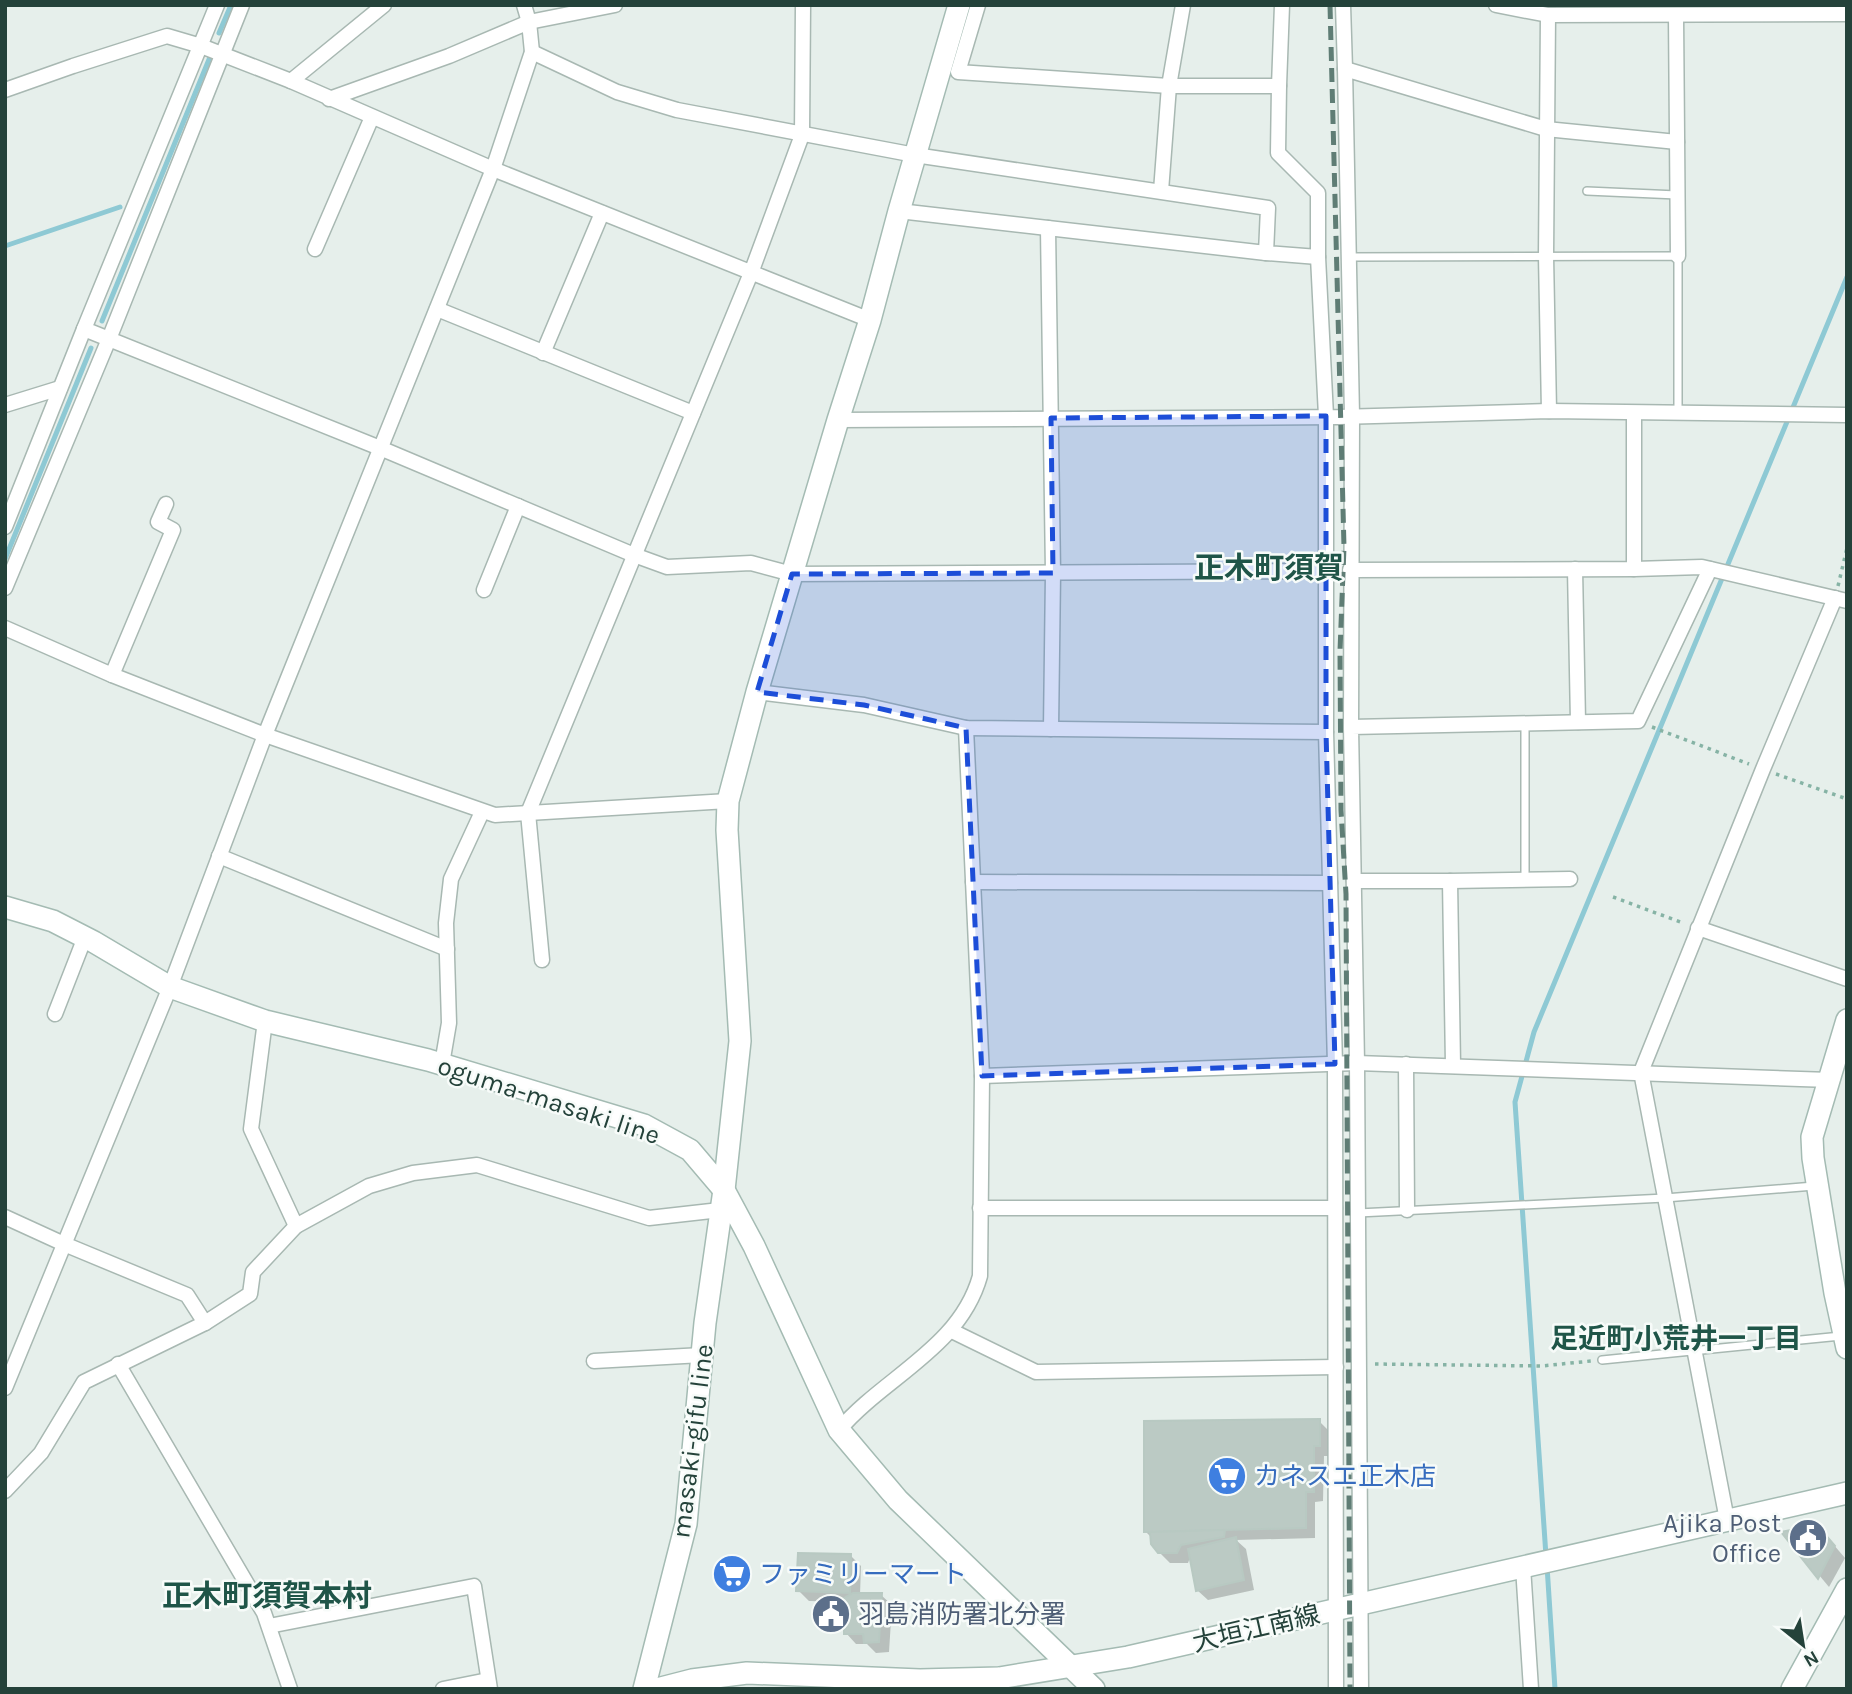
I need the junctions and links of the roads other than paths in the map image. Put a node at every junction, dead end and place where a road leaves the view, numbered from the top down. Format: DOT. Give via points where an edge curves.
graph roads {
  1 [pos="218,5"];
  2 [pos="242,5"];
  3 [pos="384,5"];
  4 [pos="524,5"];
  5 [pos="615,5"];
  6 [pos="803,5"];
  7 [pos="959,5"];
  8 [pos="978,5"];
  9 [pos="1182,5"];
  10 [pos="1282,5"];
  11 [pos="1343,5"];
  12 [pos="1496,5"];
  13 [pos="1762,10"];
  14 [pos="1585,11"];
  15 [pos="1847,14"];
  16 [pos="1548,15"];
  17 [pos="1676,15"];
  18 [pos="529,22"];
  19 [pos="201,46"];
  20 [pos="533,52"];
  21 [pos="222,55"];
  22 [pos="1345,69"];
  23 [pos="291,81"];
  24 [pos="1169,86"];
  25 [pos="1279,86"];
  26 [pos="5,90"];
  27 [pos="329,99"];
  28 [pos="372,117"];
  29 [pos="1546,129"];
  30 [pos="802,135"];
  31 [pos="1677,142"];
  32 [pos="915,155"];
  33 [pos="493,169"];
  34 [pos="1161,191"];
  35 [pos="1587,191"];
  36 [pos="1677,195"];
  37 [pos="899,211"];
  38 [pos="602,213"];
  39 [pos="1048,228"];
  40 [pos="315,249"];
  41 [pos="1266,253"];
  42 [pos="1546,256"];
  43 [pos="1678,256"];
  44 [pos="1318,257"];
  45 [pos="1349,257"];
  46 [pos="751,272"];
  47 [pos="436,309"];
  48 [pos="870,320"];
  49 [pos="84,329"];
  50 [pos="109,340"];
  51 [pos="544,353"];
  52 [pos="60,388"];
  53 [pos="5,405"];
  54 [pos="1549,411"];
  55 [pos="1634,413"];
  56 [pos="694,414"];
  57 [pos="1678,414"];
  58 [pos="1847,415"];
  59 [pos="1326,416"];
  60 [pos="1352,416"];
  61 [pos="1051,418"];
  62 [pos="838,420"];
  63 [pos="380,448"];
  64 [pos="166,503"];
  65 [pos="518,506"];
  66 [pos="5,527"];
  67 [pos="634,555"];
  68 [pos="1575,569"];
  69 [pos="1634,569"];
  70 [pos="1710,569"];
  71 [pos="1350,570"];
  72 [pos="1315,571"];
  73 [pos="1053,573"];
  74 [pos="792,575"];
  75 [pos="5,588"];
  76 [pos="484,590"];
  77 [pos="1841,600"];
  78 [pos="5,628"];
  79 [pos="113,675"];
  80 [pos="757,692"];
  81 [pos="1578,722"];
  82 [pos="1525,723"];
  83 [pos="1351,727"];
  84 [pos="966,728"];
  85 [pos="1051,729"];
  86 [pos="1326,732"];
  87 [pos="265,735"];
  88 [pos="728,801"];
  89 [pos="482,812"];
  90 [pos="528,813"];
  91 [pos="219,856"];
  92 [pos="1570,879"];
  93 [pos="1525,880"];
  94 [pos="1354,881"];
  95 [pos="1450,881"];
  96 [pos="973,882"];
  97 [pos="1330,883"];
  98 [pos="5,907"];
  99 [pos="1698,928"];
  100 [pos="85,937"];
  101 [pos="447,949"];
  102 [pos="542,960"];
  103 [pos="1847,979"];
  104 [pos="170,987"];
  105 [pos="55,1014"];
  106 [pos="1847,1020"];
  107 [pos="265,1021"];
  108 [pos="1357,1063"];
  109 [pos="442,1064"];
  110 [pos="1335,1064"];
  111 [pos="1406,1064"];
  112 [pos="1453,1065"];
  113 [pos="1640,1072"];
  114 [pos="982,1076"];
  115 [pos="1830,1080"];
  116 [pos="1819,1186"];
  117 [pos="1665,1198"];
  118 [pos="722,1200"];
  119 [pos="980,1208"];
  120 [pos="1335,1208"];
  121 [pos="1408,1210"];
  122 [pos="1358,1213"];
  123 [pos="5,1217"];
  124 [pos="296,1226"];
  125 [pos="64,1244"];
  126 [pos="1841,1292"];
  127 [pos="205,1323"];
  128 [pos="952,1331"];
  129 [pos="1846,1342"];
  130 [pos="1694,1350"];
  131 [pos="702,1355"];
  132 [pos="1602,1360"];
  133 [pos="594,1361"];
  134 [pos="118,1364"];
  135 [pos="1336,1367"];
  136 [pos="5,1388"];
  137 [pos="839,1430"];
  138 [pos="5,1490"];
  139 [pos="1847,1493"];
  140 [pos="1727,1520"];
  141 [pos="1523,1567"];
  142 [pos="1847,1589"];
  143 [pos="1360,1604"];
  144 [pos="1337,1609"];
  145 [pos="269,1626"];
  146 [pos="1072,1667"];
  147 [pos="804,1682"];
  148 [pos="489,1685"];
  149 [pos="290,1689"];
  150 [pos="443,1689"];
  151 [pos="644,1689"];
  152 [pos="657,1689"];
  153 [pos="1072,1689"];
  154 [pos="1094,1689"];
  155 [pos="1336,1689"];
  156 [pos="1361,1689"];
  157 [pos="1531,1689"];
  158 [pos="1792,1689"];
  1 -- 19 [label="street"];
  2 -- 21 [label="street"];
  3 -- 23 [label="street"];
  4 -- 18 [label="street"];
  5 -- 18 [label="street"];
  6 -- 30 [label="street"];
  7 -- 32 [label="street, masaki-gifu line"];
  8 -- 24 [label="street" via="958,72"];
  9 -- 24 [label="street"];
  10 -- 25 [label="street"];
  11 -- 22 [label="street"];
  12 -- 16 [label="street"];
  13 -- 15 [label="street"];
  13 -- 17 [label="street"];
  14 -- 16 [label="street"];
  14 -- 17 [label="street"];
  16 -- 29 [label="street"];
  17 -- 31 [label="street"];
  18 -- 20 [label="street"];
  18 -- 27 [label="street" via="449,57"];
  19 -- 21 [label="street"];
  19 -- 26 [label="street" via="167,36"];
  19 -- 49 [label="street"];
  20 -- 30 [label="street" via="617,92 677,110"];
  20 -- 33 [label="street"];
  21 -- 23 [label="street"];
  21 -- 50 [label="street"];
  22 -- 29 [label="street"];
  22 -- 45 [label="street"];
  23 -- 27 [label="street"];
  24 -- 25 [label="street"];
  24 -- 34 [label="street"];
  25 -- 44 [label="street" via="1278,153 1318,194"];
  27 -- 28 [label="street"];
  28 -- 33 [label="street"];
  28 -- 40 [label="street"];
  29 -- 31 [label="street"];
  29 -- 42 [label="street"];
  30 -- 32 [label="street"];
  30 -- 46 [label="street"];
  31 -- 36 [label="street"];
  32 -- 34 [label="street"];
  32 -- 37 [label="street, masaki-gifu line"];
  33 -- 38 [label="street"];
  33 -- 47 [label="street"];
  34 -- 41 [label="street" via="1268,208"];
  35 -- 36 [label="lane"];
  36 -- 43 [label="street"];
  37 -- 39 [label="street"];
  37 -- 48 [label="street, masaki-gifu line"];
  38 -- 46 [label="street"];
  38 -- 51 [label="street"];
  39 -- 41 [label="street"];
  39 -- 61 [label="street"];
  41 -- 44 [label="street"];
  42 -- 43 [label="lane"];
  42 -- 45 [label="lane"];
  42 -- 54 [label="street"];
  43 -- 57 [label="lane"];
  44 -- 59 [label="street"];
  45 -- 60 [label="street"];
  46 -- 48 [label="street"];
  46 -- 56 [label="street"];
  47 -- 51 [label="street"];
  47 -- 63 [label="street"];
  48 -- 62 [label="street, masaki-gifu line"];
  49 -- 50 [label="street"];
  49 -- 52 [label="street"];
  50 -- 63 [label="street"];
  50 -- 75 [label="street"];
  51 -- 56 [label="street"];
  52 -- 53 [label="street"];
  52 -- 66 [label="street"];
  54 -- 55 [label="street"];
  54 -- 60 [label="street"];
  55 -- 57 [label="street"];
  55 -- 69 [label="street"];
  56 -- 67 [label="street"];
  57 -- 58 [label="street"];
  59 -- 60 [label="street"];
  59 -- 61 [label="street"];
  59 -- 86 [label="street"];
  60 -- 71 [label="street"];
  61 -- 62 [label="street"];
  61 -- 73 [label="street"];
  62 -- 74 [label="street, masaki-gifu line"];
  63 -- 65 [label="street"];
  63 -- 87 [label="street"];
  64 -- 79 [label="street" via="158,522 173,530"];
  65 -- 67 [label="street"];
  65 -- 76 [label="street"];
  67 -- 74 [label="street" via="667,567 751,563"];
  67 -- 90 [label="street"];
  68 -- 69 [label="street"];
  68 -- 71 [label="street"];
  68 -- 81 [label="street"];
  69 -- 70 [label="street"];
  70 -- 77 [label="street"];
  70 -- 81 [label="street" via="1638,721"];
  71 -- 83 [label="street"];
  72 -- 73 [label="street"];
  73 -- 74 [label="street"];
  73 -- 85 [label="street"];
  74 -- 80 [label="street, masaki-gifu line"];
  77 -- 99 [label="street" via="1763,769"];
  78 -- 79 [label="street"];
  79 -- 87 [label="street"];
  80 -- 84 [label="street" via="864,705"];
  80 -- 88 [label="street, masaki-gifu line"];
  81 -- 82 [label="street"];
  82 -- 83 [label="street"];
  82 -- 93 [label="lane"];
  83 -- 94 [label="street"];
  84 -- 85 [label="street"];
  84 -- 96 [label="street"];
  85 -- 86 [label="street"];
  86 -- 97 [label="street"];
  87 -- 89 [label="street"];
  87 -- 91 [label="street"];
  88 -- 90 [label="street"];
  88 -- 118 [label="street, masaki-gifu line" via="740,1041"];
  89 -- 90 [label="street" via="495,816"];
  89 -- 101 [label="street" via="451,879"];
  90 -- 102 [label="street"];
  91 -- 101 [label="street"];
  91 -- 104 [label="street"];
  92 -- 93 [label="street"];
  93 -- 95 [label="street"];
  94 -- 95 [label="street"];
  94 -- 108 [label="street"];
  95 -- 112 [label="street"];
  96 -- 97 [label="street"];
  96 -- 114 [label="street"];
  97 -- 110 [label="street"];
  98 -- 100 [label="street, oguma-masaki line" via="53,921"];
  99 -- 103 [label="street"];
  99 -- 113 [label="street"];
  100 -- 104 [label="street, oguma-masaki line"];
  100 -- 105 [label="street"];
  101 -- 109 [label="street" via="450,1023"];
  104 -- 107 [label="street, oguma-masaki line"];
  104 -- 125 [label="street"];
  106 -- 115 [label="street"];
  107 -- 109 [label="street, oguma-masaki line"];
  107 -- 124 [label="street" via="251,1129"];
  108 -- 110 [label="street"];
  108 -- 111 [label="street"];
  108 -- 122 [label="street"];
  109 -- 118 [label="street, oguma-masaki line" via="644,1125 690,1150"];
  110 -- 114 [label="street"];
  110 -- 120 [label="street"];
  111 -- 112 [label="street"];
  111 -- 121 [label="street"];
  112 -- 113 [label="street"];
  113 -- 115 [label="street"];
  113 -- 117 [label="street"];
  114 -- 119 [label="street"];
  115 -- 116 [label="street" via="1812,1137"];
  116 -- 117 [label="lane"];
  116 -- 126 [label="street"];
  117 -- 121 [label="lane"];
  117 -- 130 [label="street"];
  118 -- 124 [label="street" via="649,1218 477,1164 413,1173 369,1186"];
  118 -- 131 [label="street, masaki-gifu line"];
  118 -- 137 [label="street, oguma-masaki line" via="754,1246"];
  119 -- 120 [label="street"];
  119 -- 128 [label="street" via="980,1276 975,1294"];
  120 -- 135 [label="street"];
  121 -- 122 [label="lane"];
  122 -- 143 [label="street"];
  123 -- 125 [label="street"];
  124 -- 127 [label="street" via="254,1272 250,1294"];
  125 -- 127 [label="street" via="187,1295"];
  125 -- 136 [label="street"];
  126 -- 129 [label="street"];
  127 -- 134 [label="street"];
  128 -- 135 [label="street" via="1036,1372"];
  128 -- 137 [label="street"];
  129 -- 130 [label="lane"];
  130 -- 132 [label="lane"];
  130 -- 140 [label="street"];
  131 -- 133 [label="street"];
  131 -- 151 [label="street, masaki-gifu line" via="686,1524"];
  134 -- 138 [label="street" via="84,1382 41,1453"];
  134 -- 145 [label="street"];
  135 -- 144 [label="street"];
  137 -- 146 [label="street, oguma-masaki line" via="898,1500"];
  139 -- 140 [label="street, 大垣江南線"];
  140 -- 141 [label="street, 大垣江南線"];
  141 -- 143 [label="street, 大垣江南線"];
  141 -- 157 [label="street"];
  142 -- 158 [label="street"];
  143 -- 144 [label="street, 大垣江南線"];
  143 -- 156 [label="street"];
  144 -- 146 [label="street, 大垣江南線"];
  144 -- 155 [label="street"];
  145 -- 148 [label="street" via="474,1586"];
  145 -- 149 [label="street"];
  146 -- 147 [label="street, 大垣江南線" via="999,1678"];
  146 -- 153 [label="street"];
  146 -- 154 [label="street, oguma-masaki line"];
  147 -- 152 [label="street, 大垣江南線" via="747,1673"];
  148 -- 150 [label="street"];
}
